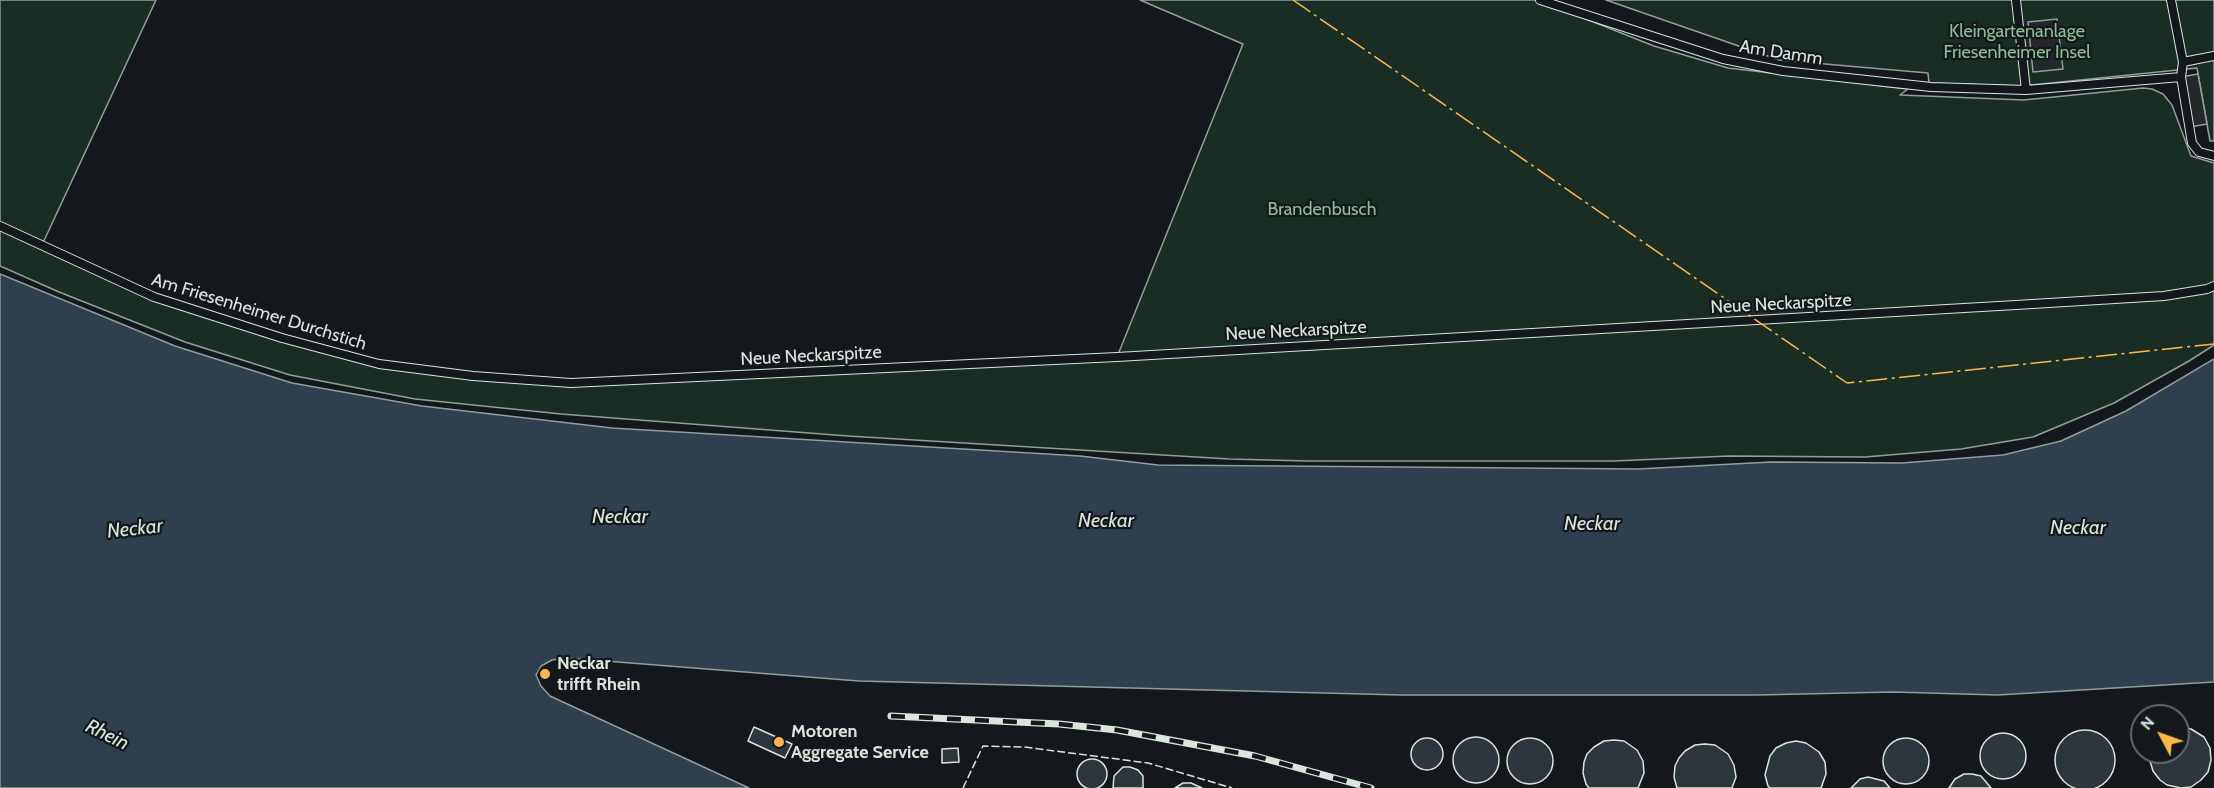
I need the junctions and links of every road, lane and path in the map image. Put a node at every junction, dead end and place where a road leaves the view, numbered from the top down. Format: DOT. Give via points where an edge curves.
graph roads {
  1 [pos="1540,0"];
  2 [pos="2016,0"];
  3 [pos="2171,0"];
  4 [pos="2214,56"];
  5 [pos="2183,62"];
  6 [pos="2181,77"];
  7 [pos="2026,90"];
  8 [pos="2214,156"];
  9 [pos="0,226"];
  10 [pos="2214,286"];
  11 [pos="379,364"];
  1 -- 7 [label="lane, Am Damm" via="1723,58 1783,70 1931,87"];
  2 -- 7 [label="lane"];
  3 -- 5 [label="lane"];
  4 -- 5 [label="lane"];
  5 -- 6 [label="lane"];
  6 -- 7 [label="lane, Am Damm"];
  6 -- 8 [label="lane" via="2192,143 2199,152"];
  9 -- 11 [label="lane, Am Friesenheimer Durchstich" via="154,297"];
  10 -- 11 [label="lane, Neue Neckarspitze" via="2164,296 2004,306 1118,357 571,383"];
}
